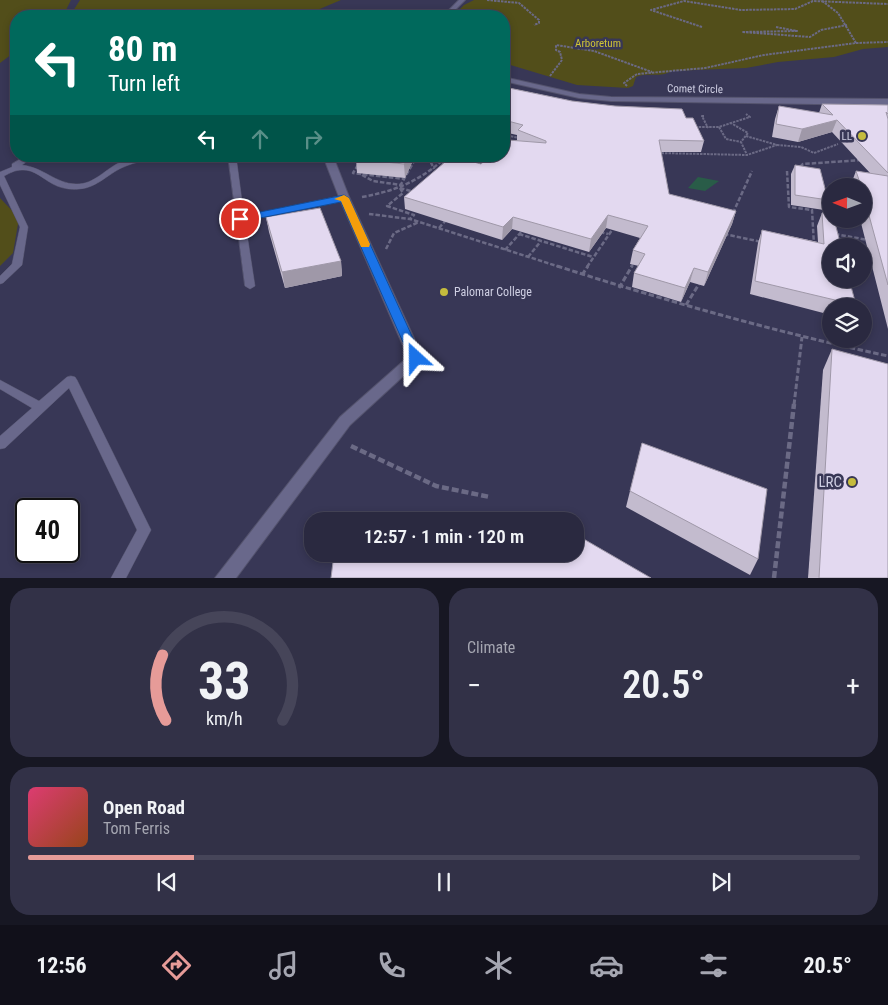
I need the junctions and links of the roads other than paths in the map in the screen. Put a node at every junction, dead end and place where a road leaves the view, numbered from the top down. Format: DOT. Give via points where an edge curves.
graph roads {
  1 [pos="462,0"];
  2 [pos="452,10"];
  3 [pos="510,80"];
  4 [pos="888,102"];
  5 [pos="21,162"];
  6 [pos="128,162"];
  7 [pos="233,162"];
  8 [pos="331,162"];
  9 [pos="14,166"];
  10 [pos="0,175"];
  11 [pos="352,198"];
  12 [pos="240,219"];
  13 [pos="0,282"];
  14 [pos="250,286"];
  15 [pos="0,384"];
  16 [pos="41,408"];
  17 [pos="0,444"];
  18 [pos="118,578"];
  19 [pos="224,578"];
  1 -- 2 [label="street"];
  3 -- 4 [label="street, Comet Circle" via="579,96 611,99"];
  5 -- 9 [label="lane"];
  6 -- 9 [label="lane" via="78,188 61,186 30,166"];
  7 -- 12 [label="lane"];
  8 -- 11 [label="street"];
  9 -- 10 [label="lane"];
  10 -- 13 [label="lane" via="24,227 17,265"];
  11 -- 12 [label="lane"];
  11 -- 19 [label="street" via="416,358 345,421"];
  12 -- 14 [label="lane"];
  15 -- 16 [label="lane"];
  16 -- 17 [label="lane"];
  16 -- 18 [label="lane" via="71,380 144,530"];
}
